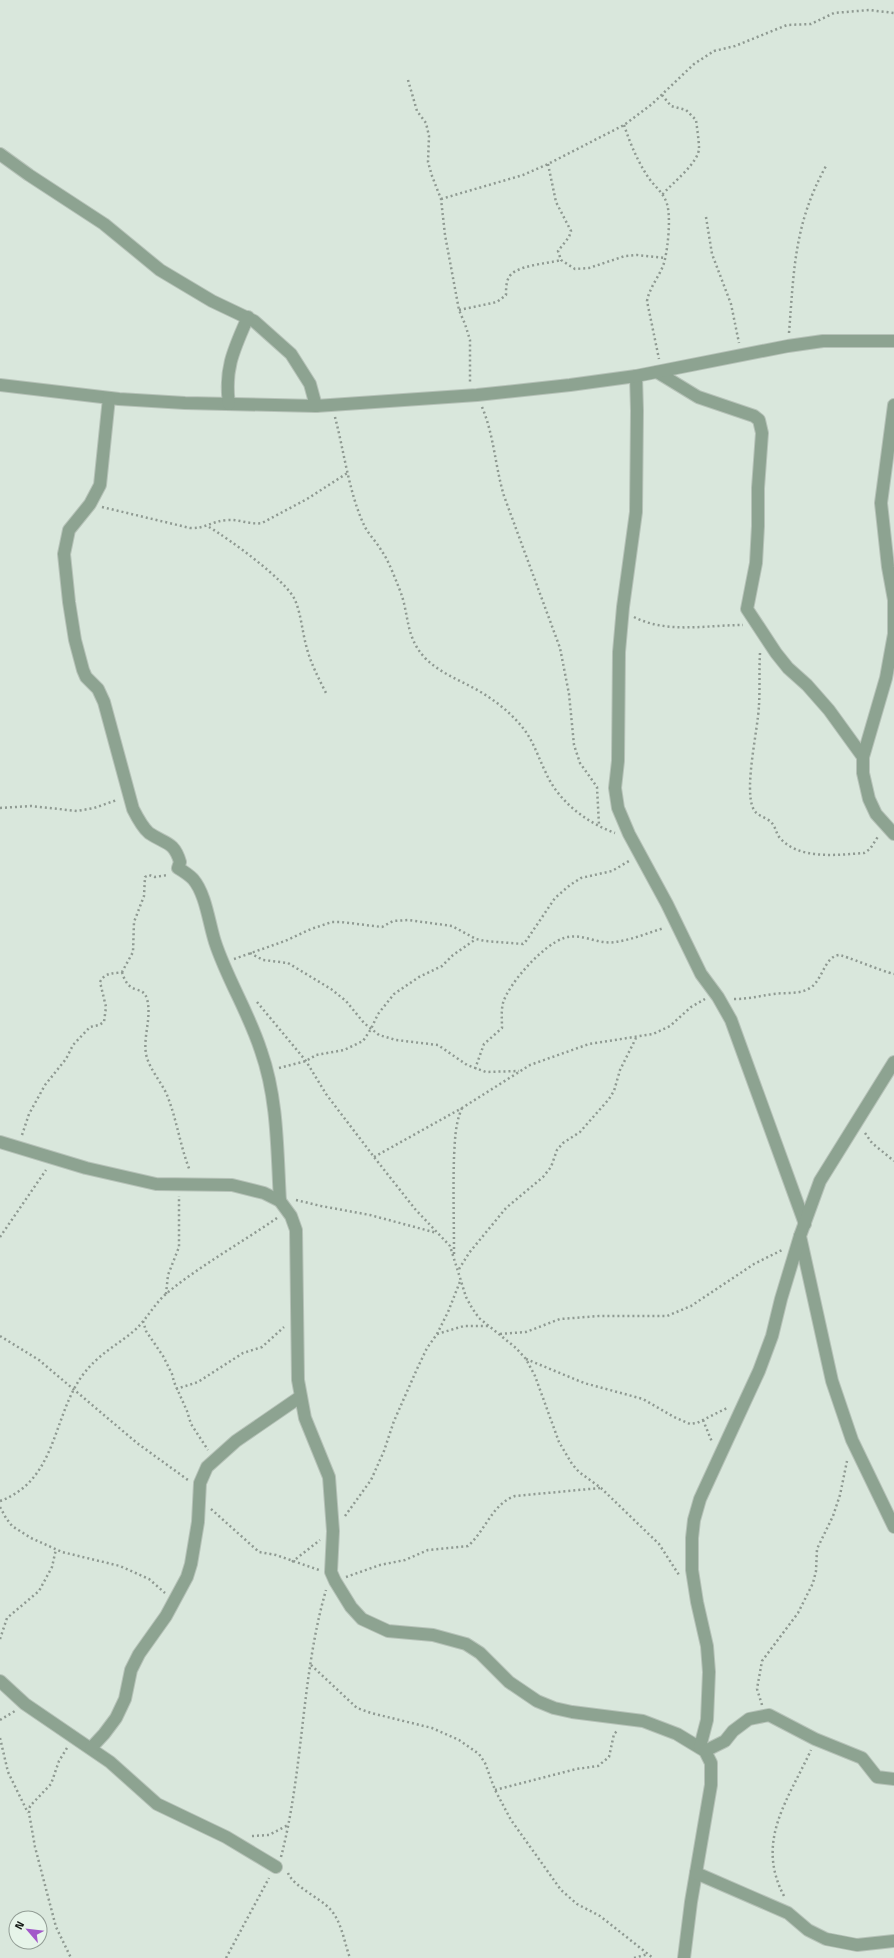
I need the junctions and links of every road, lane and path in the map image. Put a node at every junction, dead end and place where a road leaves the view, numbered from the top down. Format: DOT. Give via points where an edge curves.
graph roads {
  1 [pos="894,13"];
  2 [pos="408,80"];
  3 [pos="662,95"];
  4 [pos="624,124"];
  5 [pos="0,154"];
  6 [pos="548,164"];
  7 [pos="826,166"];
  8 [pos="662,195"];
  9 [pos="441,199"];
  10 [pos="706,217"];
  11 [pos="665,258"];
  12 [pos="561,260"];
  13 [pos="459,310"];
  14 [pos="248,317"];
  15 [pos="894,341"];
  16 [pos="788,346"];
  17 [pos="740,356"];
  18 [pos="659,372"];
  19 [pos="636,376"];
  20 [pos="0,385"];
  21 [pos="474,396"];
  22 [pos="109,398"];
  23 [pos="229,404"];
  24 [pos="332,405"];
  25 [pos="894,405"];
  26 [pos="316,406"];
  27 [pos="349,472"];
  28 [pos="90,504"];
  29 [pos="208,526"];
  30 [pos="623,608"];
  31 [pos="757,625"];
  32 [pos="765,636"];
  33 [pos="326,693"];
  34 [pos="863,757"];
  35 [pos="129,796"];
  36 [pos="0,808"];
  37 [pos="599,825"];
  38 [pos="890,830"];
  39 [pos="632,839"];
  40 [pos="643,860"];
  41 [pos="178,868"];
  42 [pos="677,925"];
  43 [pos="476,939"];
  44 [pos="250,953"];
  45 [pos="230,961"];
  46 [pos="122,972"];
  47 [pos="894,974"];
  48 [pos="717,995"];
  49 [pos="254,999"];
  50 [pos="371,1030"];
  51 [pos="636,1038"];
  52 [pos="306,1061"];
  53 [pos="894,1062"];
  54 [pos="475,1069"];
  55 [pos="520,1071"];
  56 [pos="268,1075"];
  57 [pos="462,1108"];
  58 [pos="857,1122"];
  59 [pos="0,1142"];
  60 [pos="18,1147"];
  61 [pos="53,1157"];
  62 [pos="374,1157"];
  63 [pos="894,1161"];
  64 [pos="181,1184"];
  65 [pos="195,1184"];
  66 [pos="282,1202"];
  67 [pos="805,1224"];
  68 [pos="438,1233"];
  69 [pos="0,1236"];
  70 [pos="800,1236"];
  71 [pos="797,1248"];
  72 [pos="454,1257"];
  73 [pos="459,1269"];
  74 [pos="462,1279"];
  75 [pos="166,1294"];
  76 [pos="298,1315"];
  77 [pos="143,1321"];
  78 [pos="488,1326"];
  79 [pos="437,1334"];
  80 [pos="499,1334"];
  81 [pos="0,1336"];
  82 [pos="526,1359"];
  83 [pos="73,1389"];
  84 [pos="176,1389"];
  85 [pos="300,1397"];
  86 [pos="745,1402"];
  87 [pos="852,1440"];
  88 [pos="209,1464"];
  89 [pos="601,1488"];
  90 [pos="199,1494"];
  91 [pos="0,1500"];
  92 [pos="0,1507"];
  93 [pos="894,1527"];
  94 [pos="333,1531"];
  95 [pos="56,1549"];
  96 [pos="292,1562"];
  97 [pos="332,1576"];
  98 [pos="681,1579"];
  99 [pos="176,1599"];
  100 [pos="0,1639"];
  101 [pos="311,1665"];
  102 [pos="0,1680"];
  103 [pos="769,1715"];
  104 [pos="629,1719"];
  105 [pos="0,1738"];
  106 [pos="73,1738"];
  107 [pos="815,1739"];
  108 [pos="91,1748"];
  109 [pos="703,1749"];
  110 [pos="894,1779"];
  111 [pos="495,1790"];
  112 [pos="29,1814"];
  113 [pos="289,1825"];
  114 [pos="248,1836"];
  115 [pos="282,1854"];
  116 [pos="282,1865"];
  117 [pos="696,1873"];
  118 [pos="784,1897"];
  119 [pos="894,1941"];
  120 [pos="648,1954"];
  121 [pos="71,1958"];
  122 [pos="226,1958"];
  123 [pos="350,1958"];
  124 [pos="634,1958"];
  125 [pos="654,1958"];
  126 [pos="684,1958"];
  1 -- 3 [label="path" via="857,10 834,13 811,24 787,25 735,46 707,54"];
  2 -- 9 [label="path" via="417,110 426,123 429,136 428,162"];
  3 -- 4 [label="path"];
  3 -- 8 [label="path" via="671,106 686,110 696,120 699,148 695,160"];
  4 -- 6 [label="path"];
  4 -- 8 [label="path" via="639,162"];
  5 -- 14 [label="street" via="104,224 160,270 212,301"];
  6 -- 9 [label="path" via="523,175"];
  6 -- 12 [label="path" via="556,202 571,231 558,251"];
  7 -- 16 [label="path" via="807,205 797,242"];
  8 -- 11 [label="path" via="668,205"];
  9 -- 13 [label="path"];
  10 -- 17 [label="path" via="712,254 731,304"];
  11 -- 12 [label="path" via="625,256 590,268 575,269"];
  11 -- 18 [label="path" via="647,300"];
  12 -- 13 [label="path" via="524,267 513,272 508,279 506,295 497,302"];
  13 -- 21 [label="path" via="470,340"];
  14 -- 23 [label="street" via="233,353 227,377"];
  14 -- 26 [label="street" via="291,354 310,384"];
  15 -- 16 [label="street" via="823,342"];
  16 -- 17 [label="street"];
  17 -- 18 [label="street"];
  18 -- 19 [label="street"];
  18 -- 31 [label="street" via="698,397 754,416 761,426 756,563 747,609"];
  19 -- 21 [label="street"];
  19 -- 30 [label="street" via="636,512"];
  20 -- 22 [label="street"];
  21 -- 24 [label="street"];
  21 -- 37 [label="path" via="490,432 504,496 560,648 569,694 574,745 580,763 597,787"];
  22 -- 23 [label="street" via="185,404"];
  22 -- 28 [label="street" via="100,485"];
  23 -- 26 [label="street"];
  24 -- 26 [label="street"];
  24 -- 27 [label="path"];
  25 -- 34 [label="street" via="881,503 894,600 894,634 886,678"];
  27 -- 29 [label="path" via="308,499 262,523 229,520"];
  27 -- 37 [label="path" via="358,511 365,527 382,550 404,600 409,630 416,647 438,669 499,704 517,721 530,736 553,787 563,800"];
  28 -- 29 [label="path" via="190,528 200,529"];
  28 -- 35 [label="street" via="74,522 66,541 64,554 69,602 83,670 98,689 104,702"];
  29 -- 33 [label="path" via="253,558 287,588 300,616 311,662"];
  30 -- 31 [label="path" via="635,617 656,625"];
  30 -- 39 [label="street" via="615,788 618,808"];
  31 -- 32 [label="street"];
  32 -- 34 [label="street" via="788,668 829,710"];
  32 -- 38 [label="path" via="760,654 759,705 751,775 750,800 753,810 762,818 771,821 778,837 786,844 802,852 864,853"];
  34 -- 38 [label="street" via="862,773 869,799 876,814"];
  35 -- 36 [label="path" via="77,811 31,806"];
  35 -- 41 [label="street" via="140,822 149,832 174,846 180,862"];
  37 -- 39 [label="path"];
  39 -- 40 [label="street"];
  40 -- 42 [label="street"];
  40 -- 43 [label="path" via="628,862 612,871 580,878 570,885 555,898 523,944"];
  41 -- 46 [label="path" via="168,875 145,877 144,896 134,922 133,952"];
  41 -- 56 [label="street" via="193,880 200,894 215,942 261,1050"];
  42 -- 48 [label="street" via="701,974"];
  42 -- 54 [label="path" via="614,942 575,936 564,937 551,944 522,973 507,994 501,1011 502,1028 484,1044"];
  43 -- 44 [label="path" via="452,926 408,920 393,921 382,927 336,922"];
  43 -- 50 [label="path" via="442,966 394,994 378,1014"];
  44 -- 45 [label="path"];
  44 -- 50 [label="path" via="263,960 288,963 331,989 346,1001"];
  46 -- 60 [label="path" via="108,973 100,982 106,1007 104,1022 90,1027 83,1034 45,1085 29,1114"];
  46 -- 65 [label="path" via="127,985 140,990 147,998 146,1056 170,1103 181,1148"];
  47 -- 48 [label="path" via="869,967 842,955 830,958 818,981 802,992 772,994 754,999"];
  48 -- 51 [label="path" via="691,1007 670,1026"];
  48 -- 67 [label="street" via="731,1020"];
  49 -- 52 [label="path"];
  50 -- 52 [label="path" via="358,1044 338,1052 316,1055"];
  50 -- 54 [label="path" via="396,1040 438,1045"];
  51 -- 55 [label="path" via="589,1044"];
  51 -- 73 [label="path" via="609,1099 580,1132 556,1150 551,1167 543,1177 506,1208 468,1253"];
  52 -- 56 [label="path" via="281,1067"];
  52 -- 62 [label="path" via="337,1110"];
  53 -- 58 [label="street"];
  54 -- 55 [label="path" via="493,1073"];
  55 -- 57 [label="path"];
  56 -- 66 [label="street" via="275,1115"];
  57 -- 62 [label="path"];
  57 -- 72 [label="path" via="457,1119 453,1184"];
  58 -- 63 [label="path" via="872,1143"];
  58 -- 67 [label="street" via="820,1181"];
  59 -- 60 [label="street"];
  60 -- 61 [label="street"];
  61 -- 64 [label="street" via="149,1183"];
  61 -- 69 [label="path" via="32,1192"];
  62 -- 68 [label="path" via="415,1209"];
  64 -- 65 [label="street"];
  64 -- 75 [label="path" via="178,1203 179,1247 168,1275"];
  65 -- 66 [label="street" via="232,1185"];
  66 -- 68 [label="path" via="370,1215"];
  66 -- 75 [label="path"];
  66 -- 76 [label="street" via="296,1230 295,1290"];
  67 -- 70 [label="street"];
  68 -- 72 [label="path" via="450,1246"];
  70 -- 71 [label="street"];
  70 -- 87 [label="street" via="832,1381"];
  71 -- 80 [label="path" via="766,1257 691,1306 667,1316 560,1319 526,1332"];
  71 -- 86 [label="street" via="780,1299 772,1336"];
  72 -- 73 [label="path"];
  73 -- 74 [label="path"];
  74 -- 78 [label="path" via="466,1297 472,1308"];
  74 -- 79 [label="path"];
  75 -- 77 [label="path"];
  76 -- 84 [label="path" via="262,1347 243,1353 198,1382"];
  76 -- 85 [label="street"];
  77 -- 83 [label="path" via="101,1354"];
  77 -- 84 [label="path" via="146,1331 172,1374"];
  78 -- 79 [label="path" via="464,1326"];
  78 -- 80 [label="path"];
  79 -- 94 [label="path" via="427,1348 410,1383 371,1480"];
  80 -- 82 [label="path"];
  81 -- 83 [label="path" via="39,1360"];
  82 -- 86 [label="path" via="584,1383 643,1399 690,1424"];
  82 -- 89 [label="path" via="565,1454 579,1472"];
  83 -- 90 [label="path" via="137,1443 186,1477"];
  83 -- 91 [label="path" via="50,1450 36,1475 27,1486"];
  84 -- 88 [label="path" via="195,1430 210,1454"];
  85 -- 88 [label="street" via="242,1437"];
  85 -- 94 [label="street" via="305,1418 329,1477"];
  86 -- 109 [label="street" via="706,1487 694,1520 692,1570 696,1602 707,1646 707,1720"];
  87 -- 93 [label="street"];
  87 -- 103 [label="path" via="840,1495 817,1549 813,1583 798,1613 762,1661 757,1689 760,1702"];
  88 -- 90 [label="street" via="202,1475"];
  89 -- 97 [label="path" via="508,1498 494,1510 487,1524 468,1546 428,1550 405,1560"];
  89 -- 98 [label="path" via="660,1544"];
  90 -- 96 [label="path" via="212,1511 255,1550"];
  90 -- 99 [label="street" via="198,1522 191,1564"];
  92 -- 95 [label="path" via="12,1526"];
  94 -- 96 [label="path"];
  94 -- 97 [label="street"];
  95 -- 99 [label="path" via="125,1568 149,1579"];
  95 -- 100 [label="path" via="52,1567 39,1591 7,1618"];
  96 -- 97 [label="path"];
  97 -- 101 [label="path" via="323,1601"];
  97 -- 104 [label="street" via="351,1607 362,1619 373,1625 388,1631 433,1635 466,1644 480,1653 520,1690 536,1701 554,1708"];
  99 -- 108 [label="street" via="139,1654 131,1670 125,1699 116,1718"];
  101 -- 111 [label="path" via="357,1708 447,1733 471,1748 485,1763"];
  101 -- 113 [label="path" via="300,1761"];
  102 -- 106 [label="street" via="25,1704"];
  103 -- 107 [label="street"];
  103 -- 109 [label="street" via="745,1721 725,1741"];
  104 -- 109 [label="street" via="658,1726"];
  104 -- 111 [label="path" via="614,1734 609,1757 598,1766 576,1769"];
  105 -- 112 [label="path" via="8,1772"];
  106 -- 108 [label="street"];
  106 -- 112 [label="path" via="59,1761 51,1784 30,1806"];
  107 -- 110 [label="street" via="862,1758 877,1776"];
  107 -- 118 [label="path" via="772,1835 772,1867"];
  108 -- 116 [label="street" via="119,1769 157,1804"];
  109 -- 117 [label="street" via="711,1763 710,1785"];
  111 -- 120 [label="path" via="511,1820 561,1890 573,1902 600,1916"];
  112 -- 121 [label="path" via="56,1927"];
  113 -- 114 [label="path" via="269,1835"];
  113 -- 115 [label="path"];
  115 -- 116 [label="path"];
  115 -- 116 [label="path"];
  116 -- 122 [label="path" via="263,1886"];
  116 -- 123 [label="path" via="294,1882 330,1908 338,1919"];
  117 -- 119 [label="street" via="788,1913 808,1930 826,1939 857,1945"];
  117 -- 126 [label="street"];
  120 -- 124 [label="path"];
  120 -- 125 [label="path"];
}
